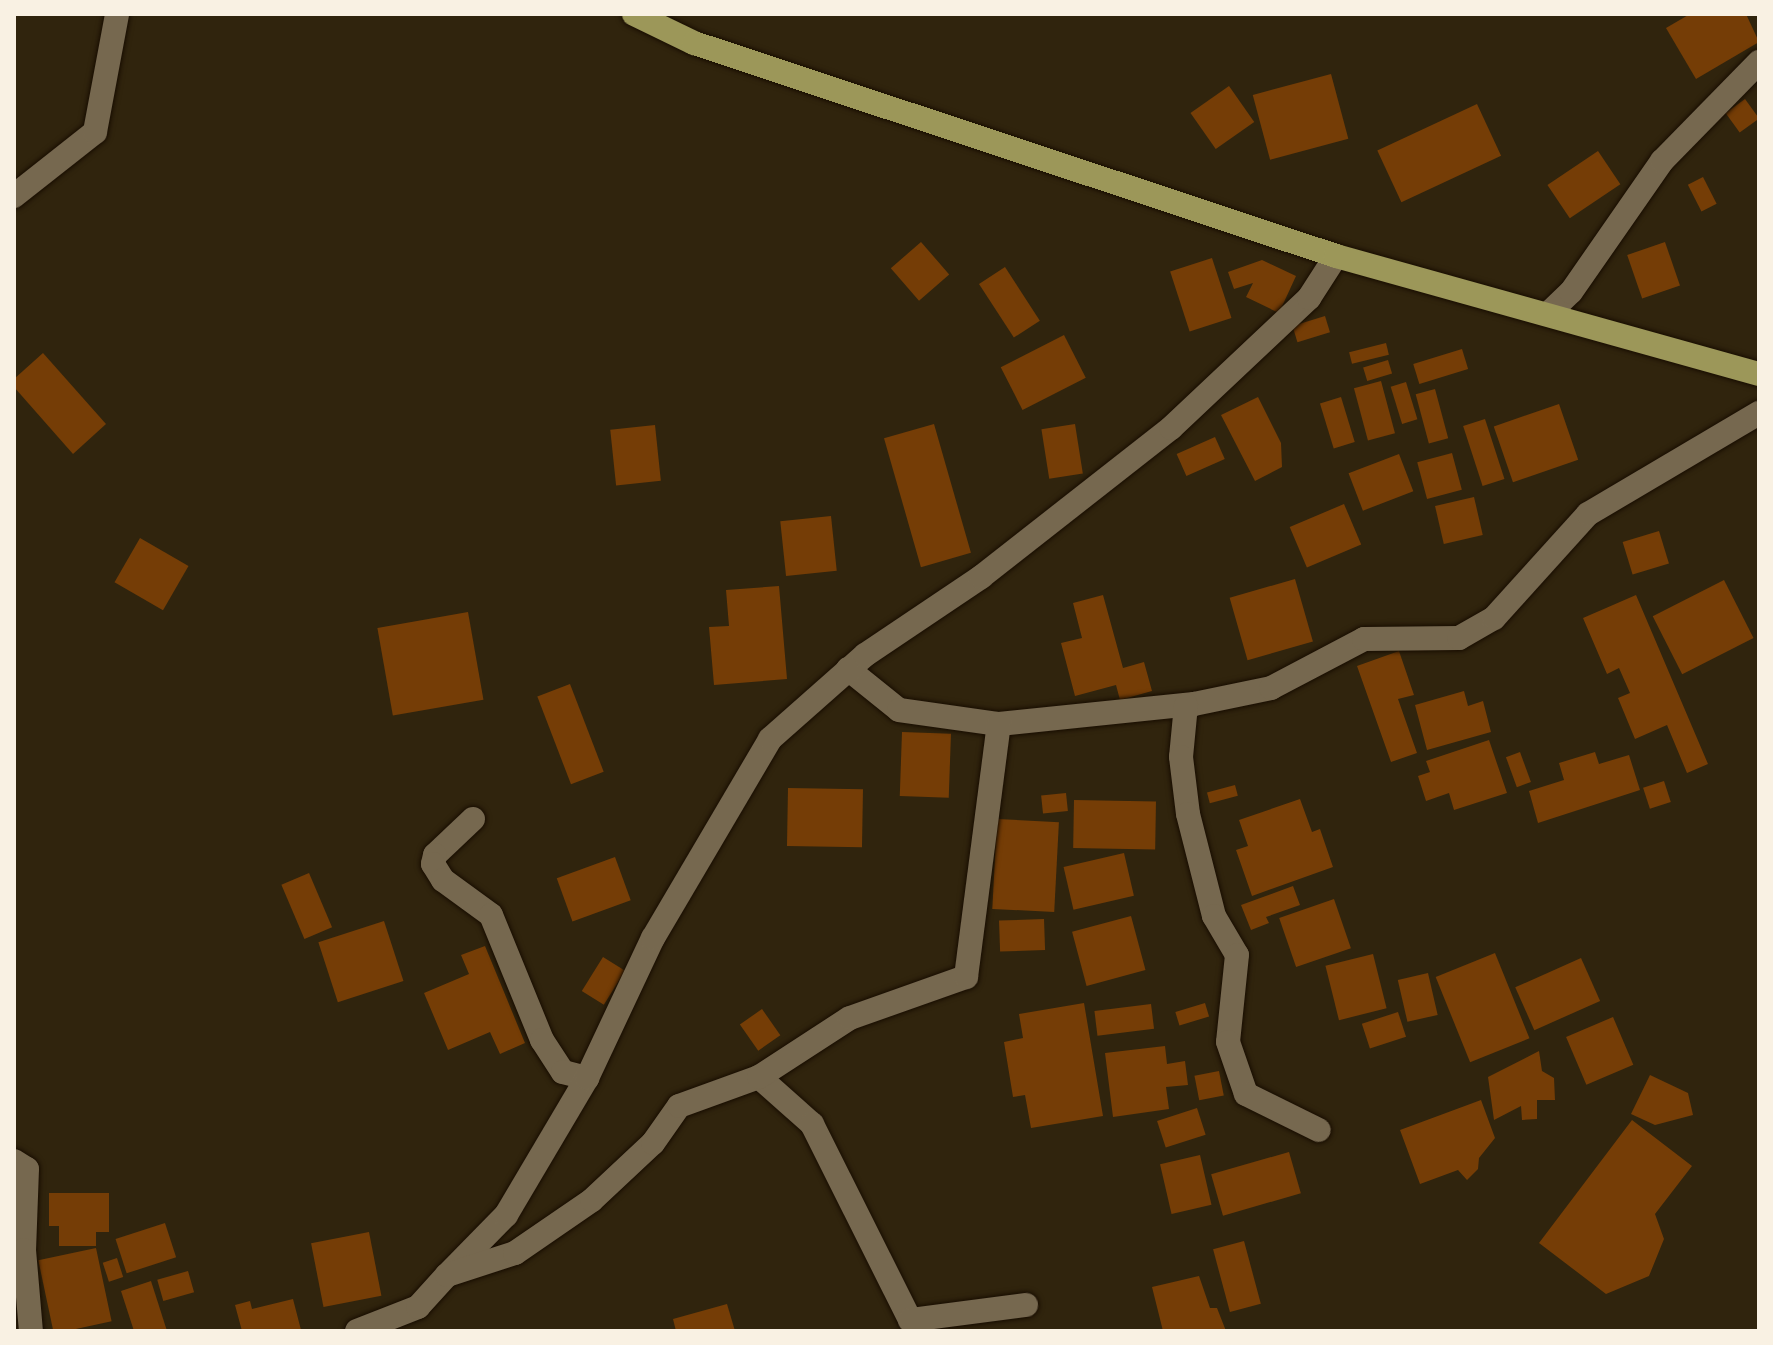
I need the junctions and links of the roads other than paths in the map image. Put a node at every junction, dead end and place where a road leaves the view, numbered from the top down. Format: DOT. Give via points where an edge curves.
graph roads {
  1 [pos="117,14"];
  2 [pos="634,14"];
  3 [pos="1759,62"];
  4 [pos="14,196"];
  5 [pos="1336,256"];
  6 [pos="1549,313"];
  7 [pos="1759,374"];
  8 [pos="1759,413"];
  9 [pos="848,669"];
  10 [pos="1186,705"];
  11 [pos="999,724"];
  12 [pos="473,819"];
  13 [pos="759,1077"];
  14 [pos="587,1078"];
  15 [pos="1319,1130"];
  16 [pos="14,1161"];
  17 [pos="447,1275"];
  18 [pos="1026,1305"];
  19 [pos="31,1331"];
  20 [pos="357,1331"];
  1 -- 4 [label="street" via="95,132"];
  2 -- 5 [label="main road" via="694,43"];
  3 -- 6 [label="street" via="1662,161 1571,292"];
  5 -- 6 [label="main road"];
  5 -- 9 [label="street" via="1309,298 1171,428 981,577"];
  6 -- 7 [label="main road"];
  8 -- 10 [label="street" via="1588,514 1494,618 1459,638 1364,639 1271,688"];
  9 -- 11 [label="street" via="899,710"];
  9 -- 14 [label="street" via="770,739 653,938"];
  10 -- 11 [label="street"];
  10 -- 15 [label="street" via="1181,757 1188,814 1214,916 1237,955 1228,1042 1246,1094"];
  11 -- 13 [label="street" via="966,977 850,1018"];
  12 -- 14 [label="street" via="435,855 433,864 443,880 491,915 542,1040 563,1072"];
  13 -- 17 [label="street" via="679,1106 653,1143 592,1200 515,1253"];
  13 -- 18 [label="street" via="812,1124 910,1320"];
  14 -- 17 [label="street" via="506,1215"];
  16 -- 19 [label="street" via="27,1169 24,1250"];
  17 -- 20 [label="street" via="418,1307"];
}
